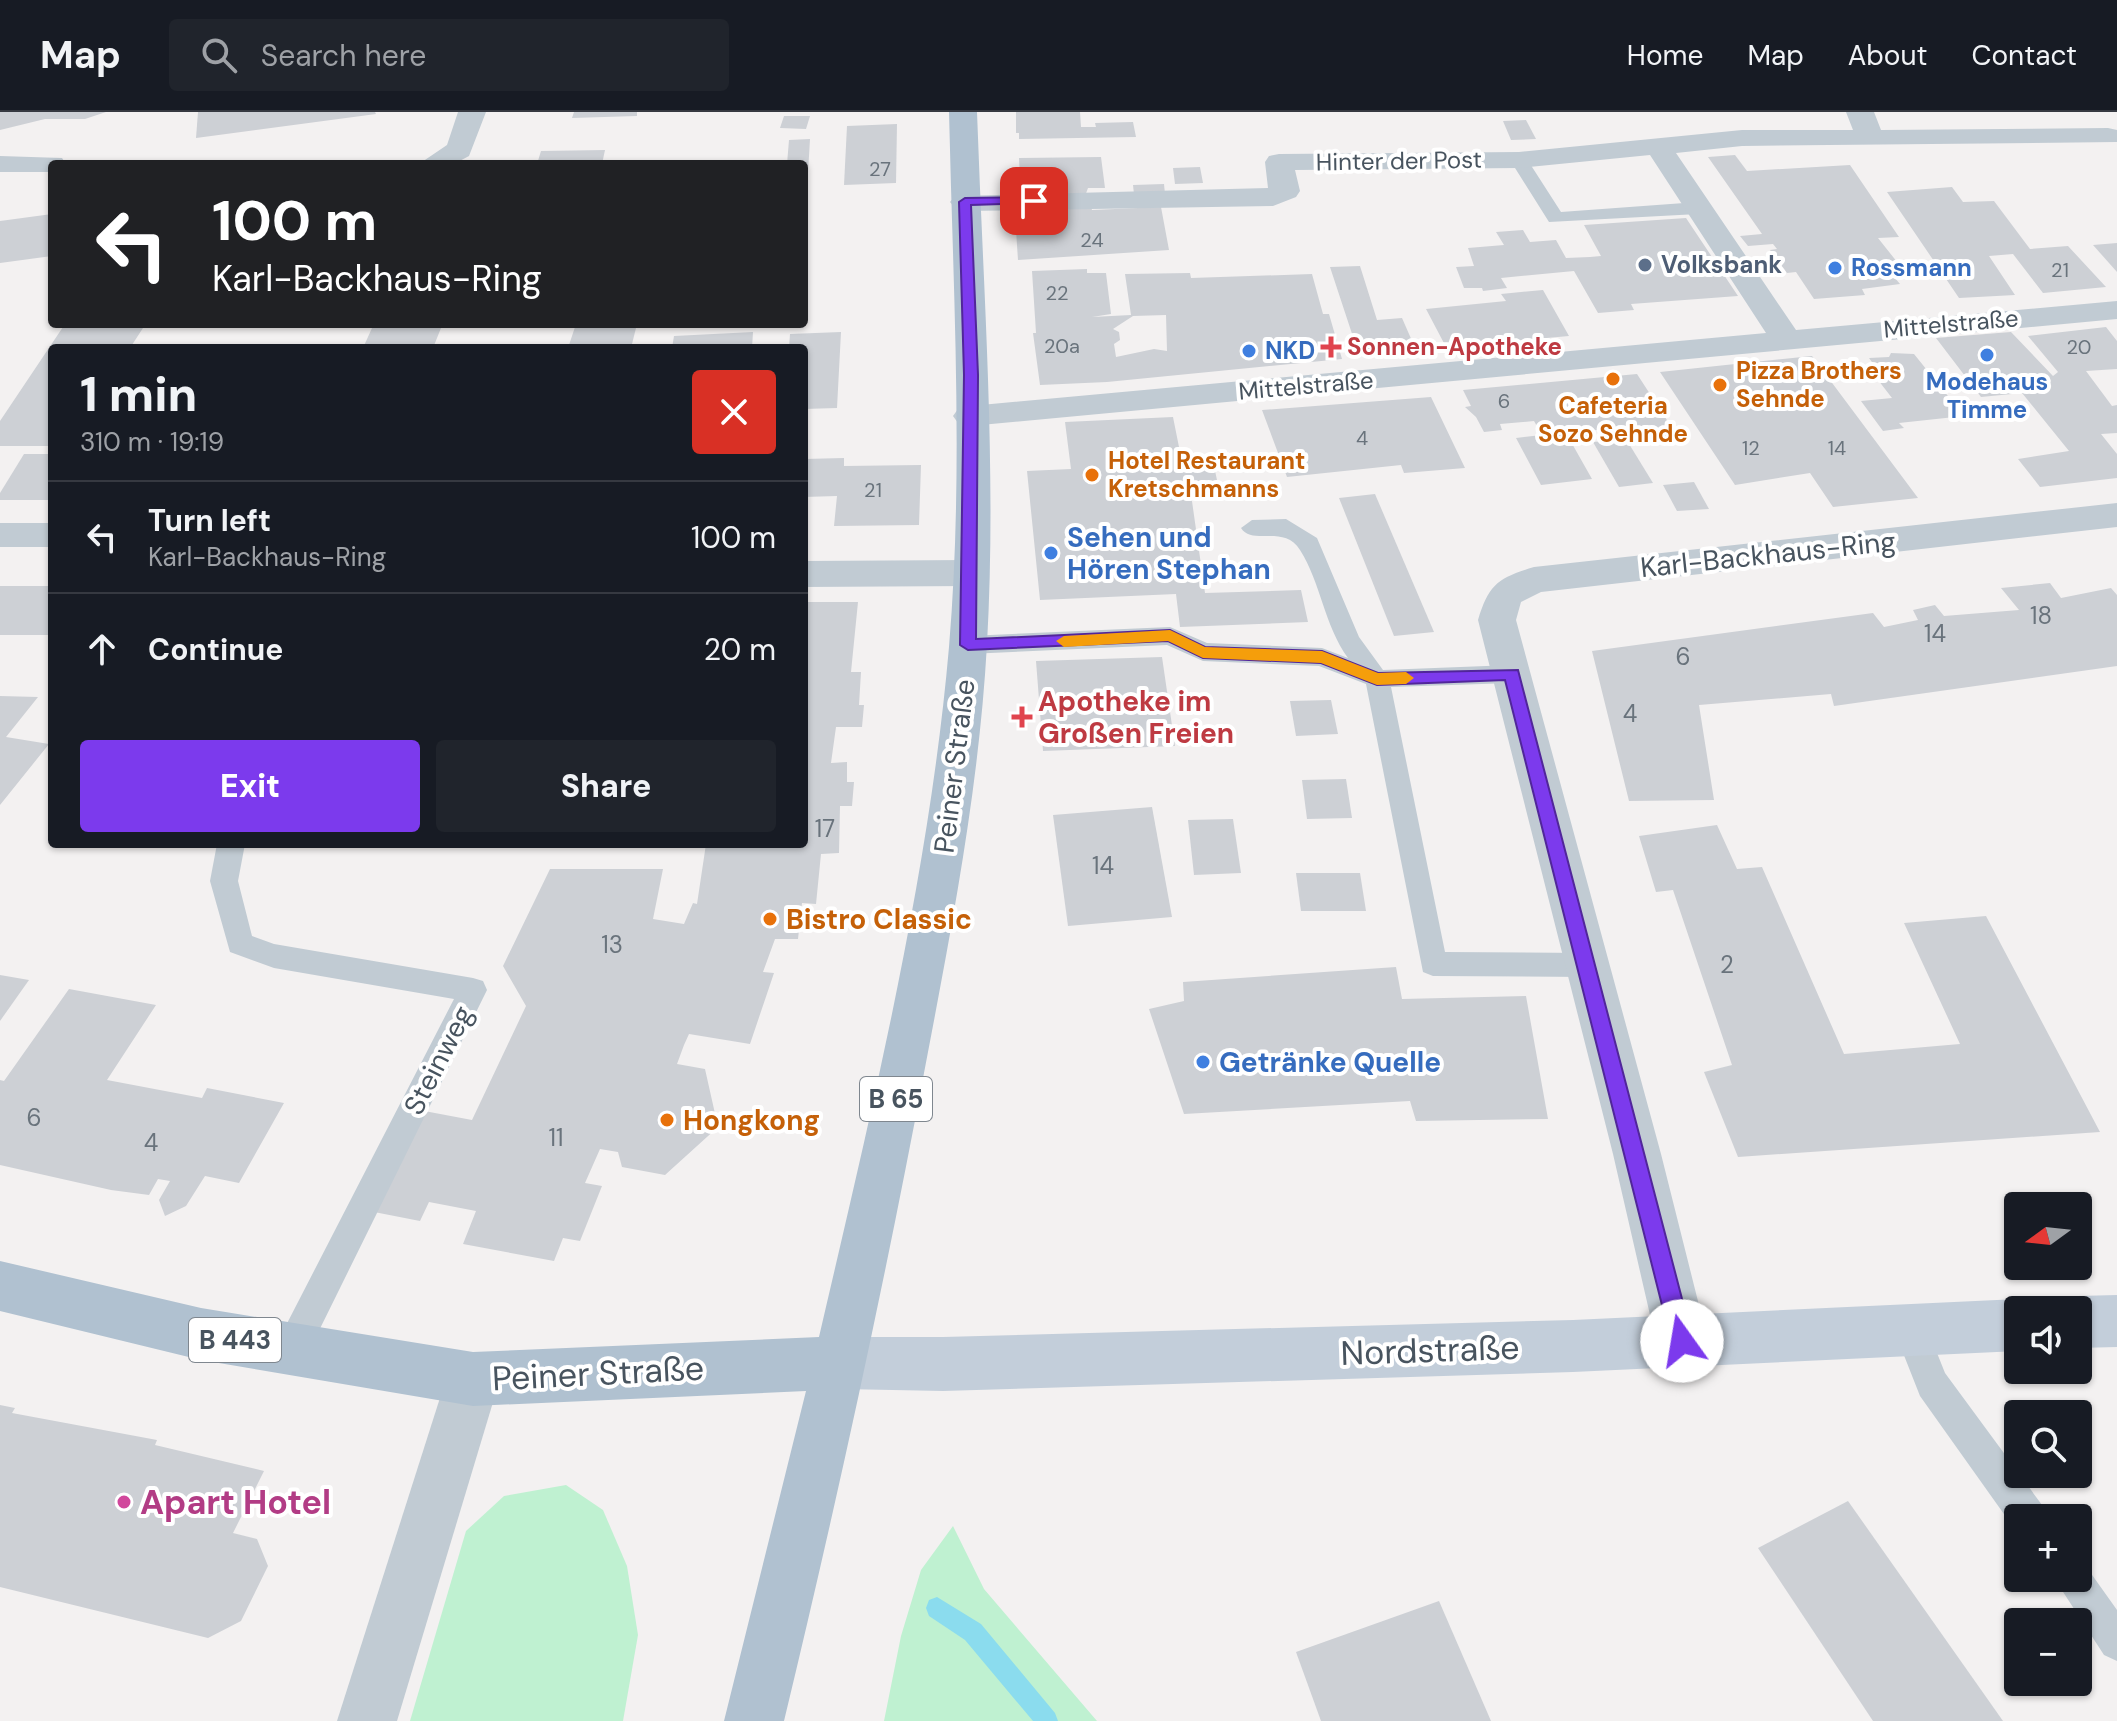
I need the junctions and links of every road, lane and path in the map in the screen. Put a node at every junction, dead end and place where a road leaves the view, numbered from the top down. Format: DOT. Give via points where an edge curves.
graph roads {
  1 [pos="472,112"];
  2 [pos="963,112"];
  3 [pos="1865,125"];
  4 [pos="2108,136"];
  5 [pos="1659,148"];
  6 [pos="440,160"];
  7 [pos="1519,160"];
  8 [pos="0,164"];
  9 [pos="48,164"];
  10 [pos="965,202"];
  11 [pos="1698,208"];
  12 [pos="2117,310"];
  13 [pos="1785,338"];
  14 [pos="970,416"];
  15 [pos="2117,515"];
  16 [pos="1252,528"];
  17 [pos="0,535"];
  18 [pos="48,535"];
  19 [pos="970,573"];
  20 [pos="808,574"];
  21 [pos="968,645"];
  22 [pos="1512,674"];
  23 [pos="1377,679"];
  24 [pos="230,848"];
  25 [pos="1587,965"];
  26 [pos="0,1286"];
  27 [pos="2117,1321"];
  28 [pos="2092,1322"];
  29 [pos="2004,1326"];
  30 [pos="1911,1330"];
  31 [pos="1682,1341"];
  32 [pos="292,1349"];
  33 [pos="842,1363"];
  34 [pos="473,1379"];
  35 [pos="2019,1504"];
  36 [pos="2082,1592"];
  37 [pos="2117,1642"];
  38 [pos="367,1721"];
  39 [pos="754,1721"];
  1 -- 6 [label="street" via="459,150"];
  2 -- 10 [label="main road, Peiner Straße / B 65"];
  3 -- 4 [label="street, Hinter der Post"];
  3 -- 5 [label="street, Hinter der Post"];
  5 -- 7 [label="street, Hinter der Post"];
  5 -- 11 [label="street"];
  7 -- 10 [label="street, Hinter der Post" via="1279,162 1286,191 1273,197"];
  7 -- 11 [label="lane" via="1556,218"];
  8 -- 9 [label="street"];
  10 -- 14 [label="main road, Peiner Straße / B 65"];
  11 -- 13 [label="street"];
  12 -- 13 [label="street, Mittelstraße"];
  13 -- 14 [label="street, Mittelstraße"];
  14 -- 19 [label="main road, Peiner Straße / B 65"];
  15 -- 22 [label="street, Karl-Backhaus-Ring" via="1534,580 1505,594 1499,606 1497,620"];
  16 -- 23 [label="lane" via="1286,527 1309,543 1348,640"];
  17 -- 18 [label="street"];
  19 -- 20 [label="street"];
  19 -- 21 [label="main road, Peiner Straße / B 65"];
  21 -- 23 [label="lane" via="1170,636 1203,652 1322,657"];
  21 -- 33 [label="main road, Peiner Straße / B 65" via="947,835"];
  22 -- 23 [label="lane"];
  22 -- 25 [label="street, Karl-Backhaus-Ring"];
  23 -- 25 [label="lane" via="1433,964"];
  24 -- 32 [label="lane, Steinweg" via="224,881 240,944 274,956 473,990"];
  25 -- 31 [label="street, Karl-Backhaus-Ring"];
  26 -- 32 [label="main road, B 443" via="201,1334"];
  27 -- 28 [label="main road"];
  29 -- 30 [label="main road, Nordstraße"];
  30 -- 31 [label="main road, Nordstraße"];
  30 -- 35 [label="lane" via="1932,1384"];
  31 -- 33 [label="main road, Nordstraße"];
  32 -- 34 [label="main road, B 443"];
  33 -- 34 [label="main road, Peiner Straße / B 443"];
  33 -- 39 [label="main road, Peiner Straße / B 65"];
  34 -- 38 [label="street, Peiner Straße"];
  36 -- 37 [label="lane"];
}
